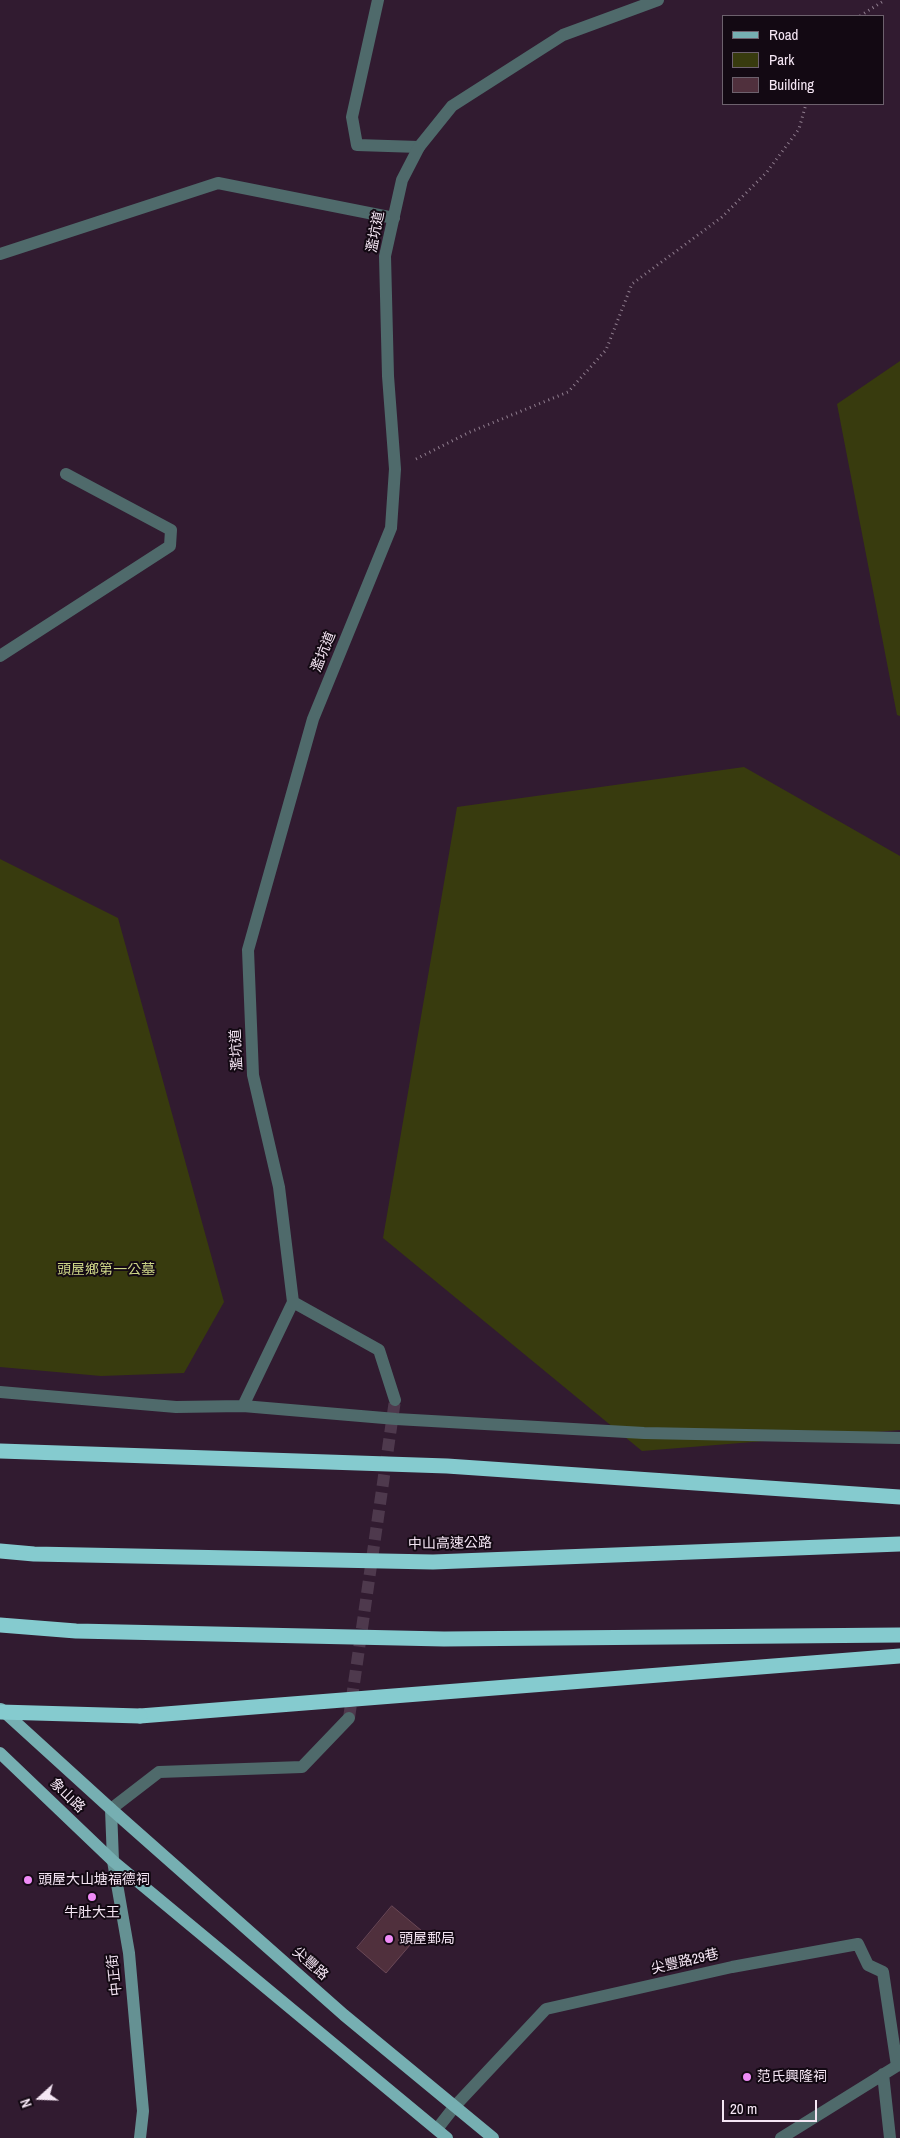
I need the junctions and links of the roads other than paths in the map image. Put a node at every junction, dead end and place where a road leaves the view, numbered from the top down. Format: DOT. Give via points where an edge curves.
graph roads {
  1 [pos="378,0"];
  2 [pos="658,0"];
  3 [pos="419,147"];
  4 [pos="394,218"];
  5 [pos="0,254"];
  6 [pos="66,474"];
  7 [pos="0,656"];
  8 [pos="293,1302"];
  9 [pos="0,1392"];
  10 [pos="395,1400"];
  11 [pos="243,1406"];
  12 [pos="900,1438"];
  13 [pos="0,1451"];
  14 [pos="900,1497"];
  15 [pos="900,1544"];
  16 [pos="0,1551"];
  17 [pos="0,1625"];
  18 [pos="900,1635"];
  19 [pos="900,1656"];
  20 [pos="0,1708"];
  21 [pos="0,1712"];
  22 [pos="349,1718"];
  23 [pos="0,1753"];
  24 [pos="111,1809"];
  25 [pos="113,1861"];
  26 [pos="898,2065"];
  27 [pos="883,2074"];
  28 [pos="455,2106"];
  29 [pos="437,2129"];
  30 [pos="140,2138"];
  31 [pos="447,2138"];
  32 [pos="493,2138"];
  33 [pos="781,2138"];
  34 [pos="890,2138"];
  1 -- 3 [label="street" via="352,117 357,146"];
  2 -- 3 [label="street, 濫坑道" via="564,35 452,106"];
  3 -- 4 [label="street, 濫坑道" via="402,180"];
  4 -- 5 [label="street" via="218,183"];
  4 -- 8 [label="street, 濫坑道" via="385,256 388,376 395,469 392,528 312,719 248,950 253,1075 279,1187"];
  6 -- 7 [label="street" via="171,530 170,546"];
  8 -- 10 [label="street" via="379,1350"];
  8 -- 11 [label="street"];
  9 -- 11 [label="street" via="176,1408"];
  11 -- 12 [label="street" via="396,1419 644,1433"];
  13 -- 14 [label="highway" via="447,1466"];
  15 -- 16 [label="highway, 中山高速公路" via="432,1562"];
  17 -- 18 [label="highway" via="76,1631 444,1639"];
  19 -- 21 [label="highway, bridge" via="140,1716"];
  20 -- 24 [label="main road, 象山路"];
  22 -- 24 [label="street" via="302,1768 159,1772"];
  23 -- 25 [label="main road, 象山路"];
  24 -- 25 [label="main road, 中正街"];
  24 -- 28 [label="main road, 尖豐路" via="344,2015"];
  25 -- 29 [label="main road"];
  25 -- 30 [label="main road, 中正街" via="129,1953 143,2111"];
  26 -- 27 [label="street"];
  26 -- 28 [label="street, 尖豐路29巷" via="883,1972 868,1965 858,1944 732,1967 546,2009"];
  27 -- 33 [label="street"];
  27 -- 34 [label="street"];
  28 -- 29 [label="street, 尖豐路29巷"];
  28 -- 32 [label="main road, 尖豐路"];
  29 -- 31 [label="main road"];
}
